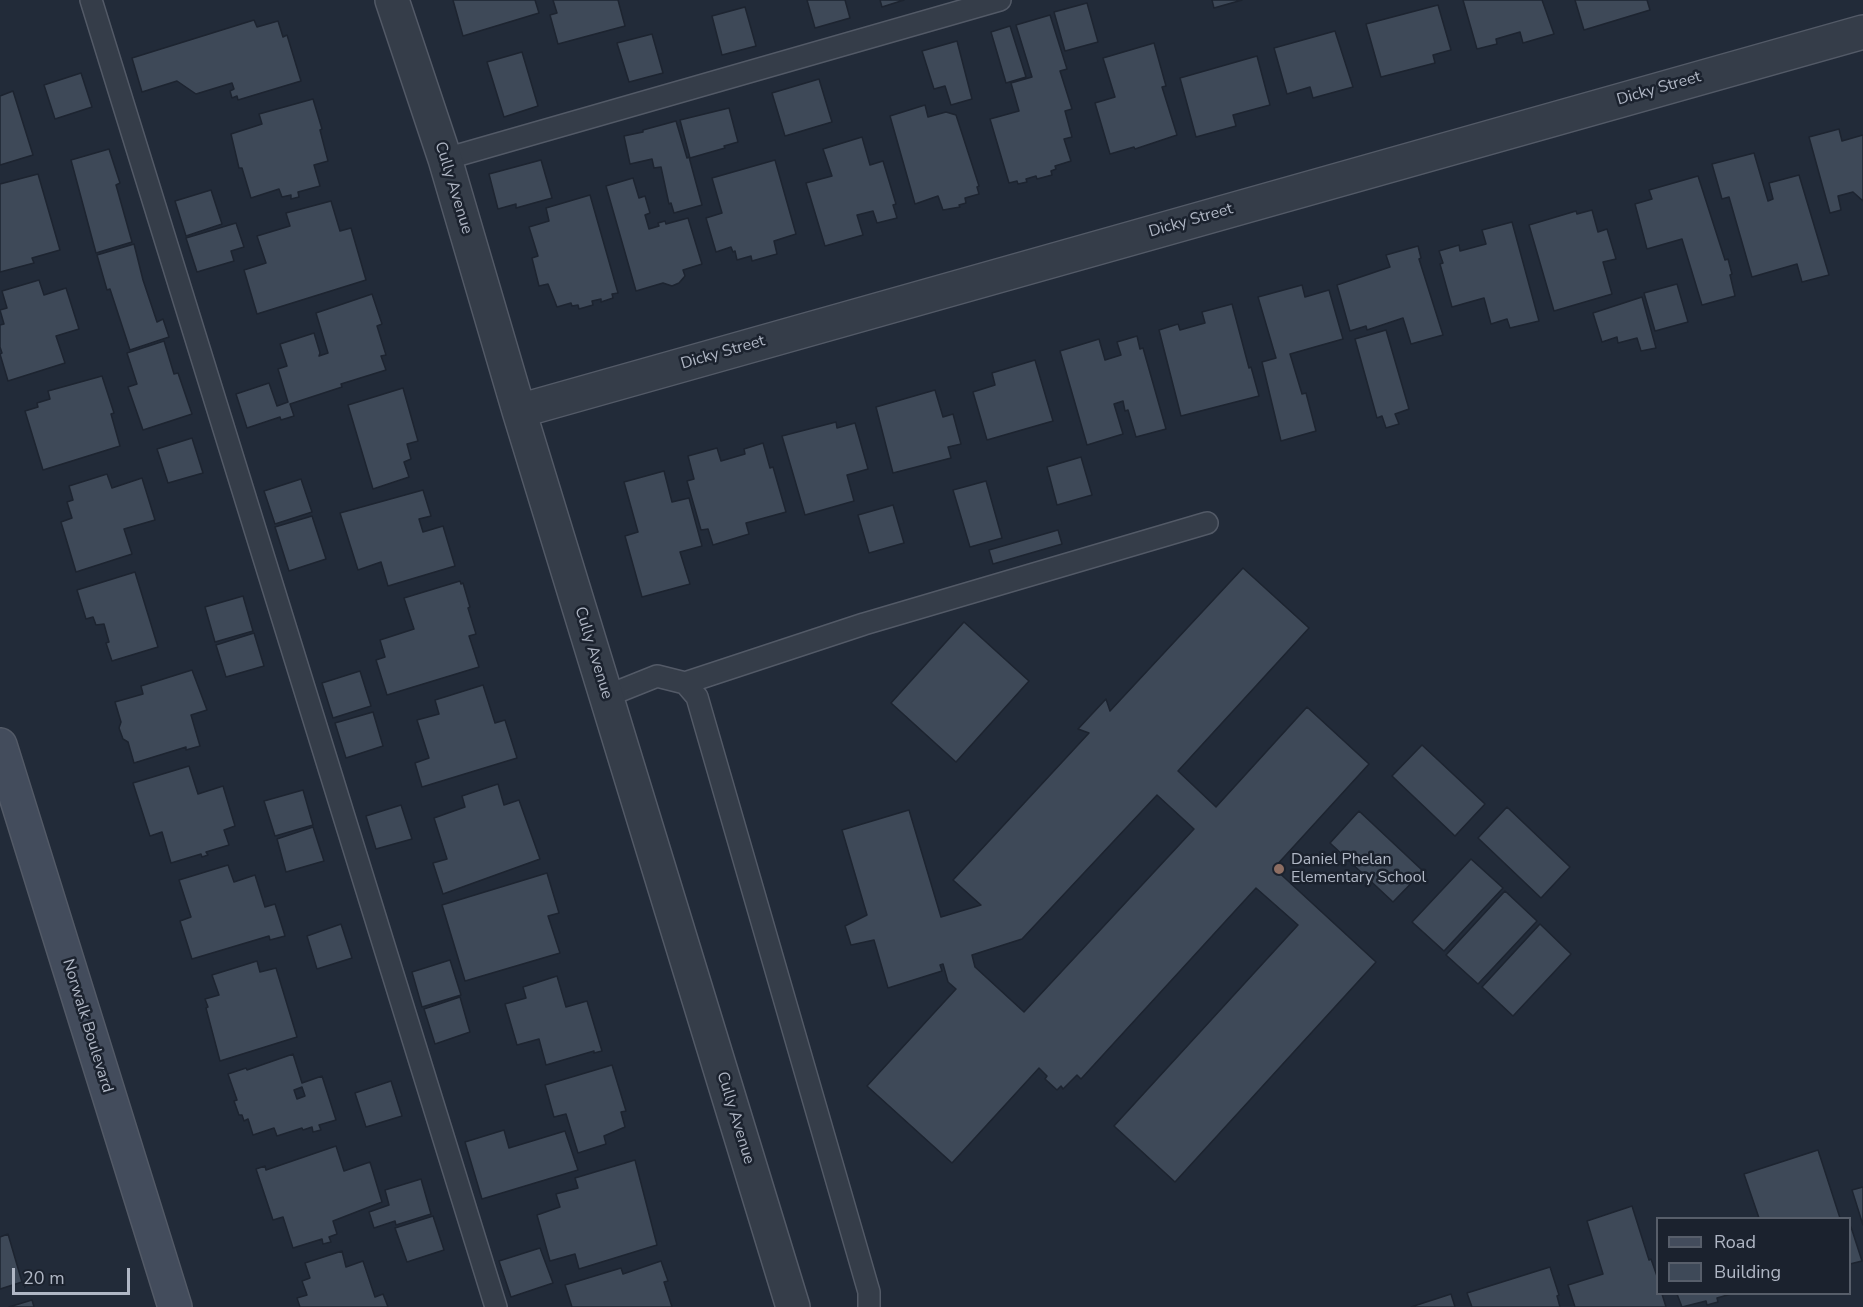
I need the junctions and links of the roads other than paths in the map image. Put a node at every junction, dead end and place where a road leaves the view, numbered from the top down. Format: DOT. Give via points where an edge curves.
graph roads {
  1 [pos="91,0"];
  2 [pos="392,0"];
  3 [pos="1000,0"];
  4 [pos="1863,32"];
  5 [pos="445,159"];
  6 [pos="519,411"];
  7 [pos="1207,523"];
  8 [pos="685,684"];
  9 [pos="606,696"];
  10 [pos="0,745"];
  11 [pos="175,1307"];
  12 [pos="496,1307"];
  13 [pos="793,1307"];
  14 [pos="869,1307"];
  1 -- 12 [label="lane"];
  2 -- 5 [label="street, Cully Avenue"];
  3 -- 5 [label="lane"];
  4 -- 6 [label="street, Dicky Street"];
  5 -- 6 [label="street, Cully Avenue"];
  6 -- 9 [label="street, Cully Avenue"];
  7 -- 8 [label="lane" via="864,624"];
  8 -- 9 [label="lane" via="657,676"];
  8 -- 14 [label="lane" via="698,697 869,1292"];
  9 -- 13 [label="street, Cully Avenue"];
  10 -- 11 [label="main road, Norwalk Boulevard"];
}
